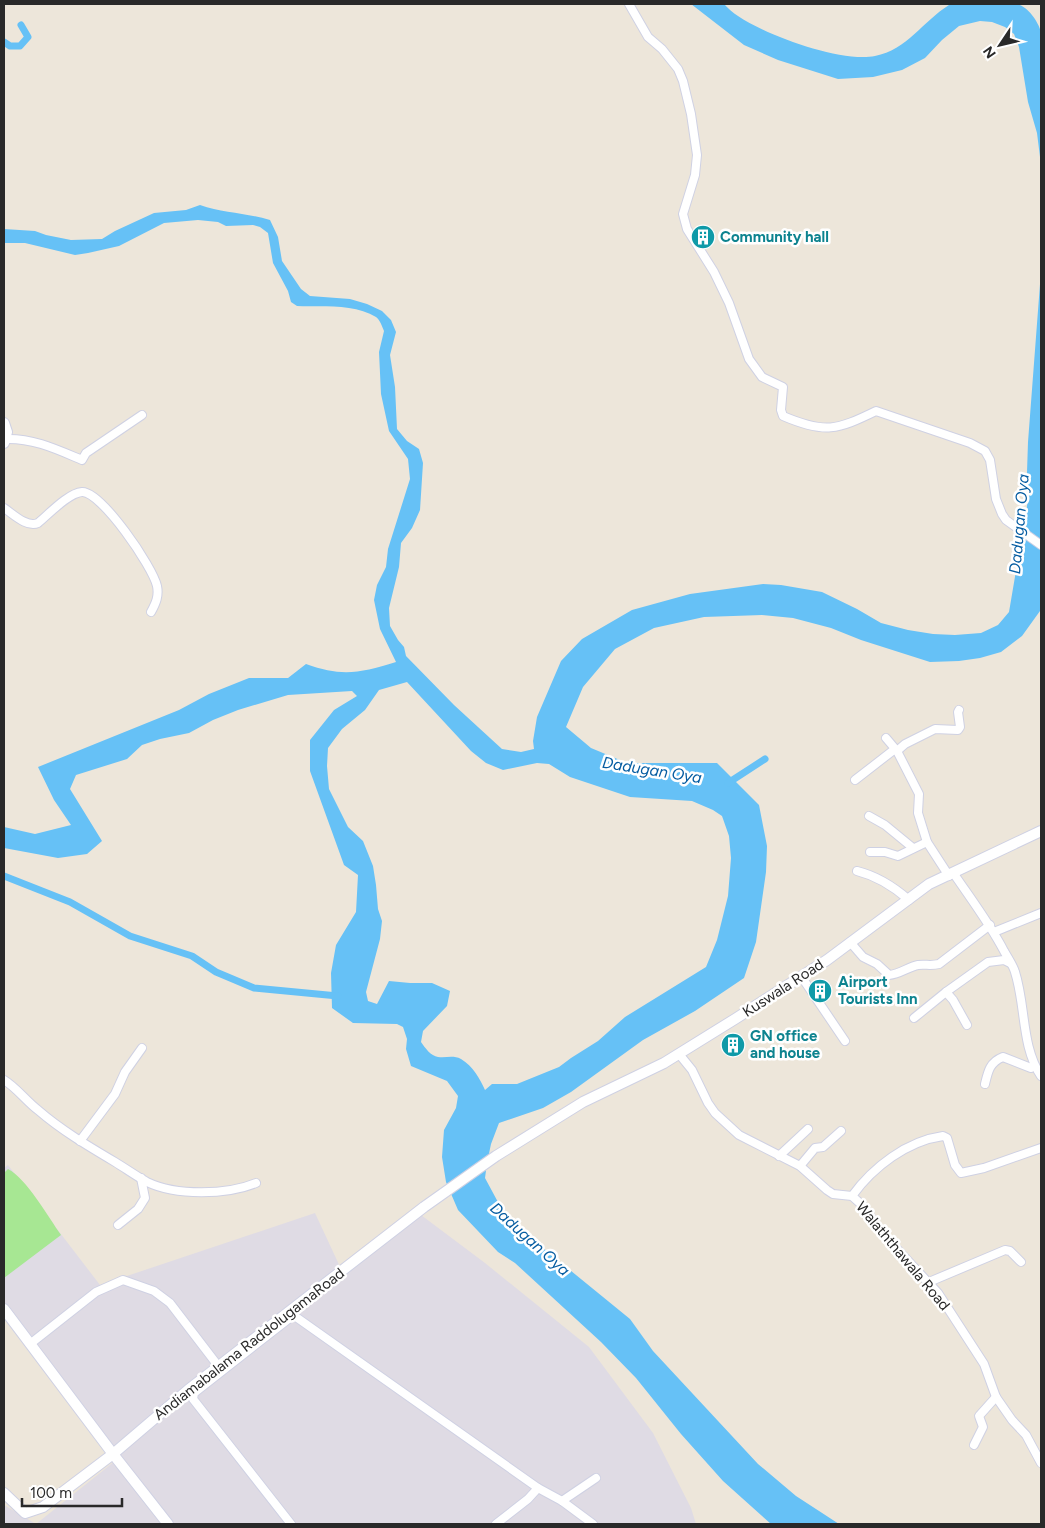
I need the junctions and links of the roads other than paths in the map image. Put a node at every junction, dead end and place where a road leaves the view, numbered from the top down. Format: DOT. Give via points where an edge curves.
graph roads {
  1 [pos="629,4"];
  2 [pos="142,415"];
  3 [pos="4,423"];
  4 [pos="4,441"];
  5 [pos="4,508"];
  6 [pos="1041,545"];
  7 [pos="151,612"];
  8 [pos="959,710"];
  9 [pos="886,738"];
  10 [pos="896,750"];
  11 [pos="856,780"];
  12 [pos="869,816"];
  13 [pos="1041,831"];
  14 [pos="927,842"];
  15 [pos="913,848"];
  16 [pos="870,852"];
  17 [pos="857,871"];
  18 [pos="951,875"];
  19 [pos="908,900"];
  20 [pos="1041,912"];
  21 [pos="992,928"];
  22 [pos="850,942"];
  23 [pos="1010,963"];
  24 [pos="801,976"];
  25 [pos="946,992"];
  26 [pos="914,1018"];
  27 [pos="967,1025"];
  28 [pos="845,1041"];
  29 [pos="142,1048"];
  30 [pos="679,1054"];
  31 [pos="1034,1065"];
  32 [pos="1041,1076"];
  33 [pos="4,1080"];
  34 [pos="985,1084"];
  35 [pos="808,1129"];
  36 [pos="841,1131"];
  37 [pos="80,1141"];
  38 [pos="1040,1150"];
  39 [pos="496,1156"];
  40 [pos="779,1156"];
  41 [pos="800,1166"];
  42 [pos="141,1178"];
  43 [pos="256,1183"];
  44 [pos="852,1196"];
  45 [pos="118,1225"];
  46 [pos="1021,1262"];
  47 [pos="929,1282"];
  48 [pos="4,1309"];
  49 [pos="30,1344"];
  50 [pos="219,1367"];
  51 [pos="996,1397"];
  52 [pos="970,1415"];
  53 [pos="979,1416"];
  54 [pos="974,1445"];
  55 [pos="113,1454"];
  56 [pos="1041,1463"];
  57 [pos="596,1478"];
  58 [pos="538,1488"];
  59 [pos="4,1494"];
  60 [pos="562,1501"];
  61 [pos="168,1524"];
  62 [pos="291,1524"];
  63 [pos="496,1524"];
  64 [pos="593,1524"];
  1 -- 6 [label="street" via="648,37 678,69 683,81 697,155 695,175 683,214 687,229 714,272 750,359 762,377 783,387 783,416 826,429 845,426 876,411 970,443 985,451 990,460 996,499 1006,520"];
  2 -- 4 [label="street" via="86,453 82,460 21,438"];
  3 -- 4 [label="street" via="7,432"];
  5 -- 7 [label="street" via="33,525 73,494 92,494 126,531 148,565 157,586 157,602"];
  8 -- 10 [label="street" via="958,730 935,730"];
  9 -- 10 [label="street"];
  10 -- 11 [label="street"];
  10 -- 14 [label="street" via="919,794 918,813"];
  12 -- 15 [label="street"];
  13 -- 18 [label="street, Kuswala Road"];
  14 -- 15 [label="street"];
  14 -- 18 [label="street"];
  15 -- 16 [label="street" via="898,856"];
  17 -- 19 [label="street" via="873,875"];
  18 -- 19 [label="street, Kuswala Road" via="929,884"];
  18 -- 21 [label="street"];
  19 -- 22 [label="street, Kuswala Road"];
  20 -- 21 [label="street"];
  21 -- 22 [label="street" via="939,964 918,965 889,975 863,957"];
  21 -- 23 [label="street"];
  22 -- 24 [label="street, Kuswala Road"];
  23 -- 25 [label="street" via="1004,960 988,962"];
  23 -- 31 [label="street" via="1021,996 1028,1048"];
  24 -- 28 [label="street"];
  24 -- 30 [label="street, Kuswala Road"];
  25 -- 26 [label="street"];
  25 -- 27 [label="street"];
  29 -- 37 [label="street" via="125,1072 115,1094"];
  30 -- 39 [label="street, Kuswala Road" via="583,1102"];
  30 -- 40 [label="street, Walaththawala Road" via="692,1070 715,1113 739,1135"];
  31 -- 32 [label="street"];
  31 -- 34 [label="street" via="1031,1068 1003,1057 995,1060"];
  33 -- 37 [label="street" via="37,1110"];
  35 -- 40 [label="street"];
  36 -- 41 [label="street" via="823,1147 815,1148"];
  37 -- 42 [label="street"];
  38 -- 44 [label="street" via="961,1173 955,1165 947,1138 931,1138 911,1145 879,1167"];
  39 -- 50 [label="street, Andiamabalama RaddolugamaRoad" via="424,1207"];
  40 -- 41 [label="street, Walaththawala Road"];
  41 -- 44 [label="street, Walaththawala Road" via="833,1194"];
  42 -- 43 [label="street" via="194,1193 243,1189"];
  42 -- 45 [label="street" via="145,1198 138,1209"];
  44 -- 47 [label="street, Walaththawala Road" via="882,1234"];
  46 -- 47 [label="street" via="1005,1250"];
  47 -- 51 [label="street, Walaththawala Road" via="984,1364"];
  48 -- 49 [label="street"];
  49 -- 50 [label="street" via="96,1292 124,1280 154,1291 170,1303"];
  49 -- 55 [label="street"];
  50 -- 55 [label="street, Andiamabalama RaddolugamaRoad"];
  51 -- 53 [label="street"];
  51 -- 56 [label="street, Walaththawala Road" via="1026,1435"];
  52 -- 53 [label="street"];
  53 -- 54 [label="street" via="983,1427"];
  55 -- 59 [label="street, Andiamabalama RaddolugamaRoad" via="43,1507 25,1513"];
  55 -- 61 [label="street"];
  57 -- 60 [label="street"];
  58 -- 60 [label="street"];
  58 -- 62 [label="street" via="296,1317 291,1317 194,1393 193,1399"];
  58 -- 63 [label="street"];
  60 -- 64 [label="street"];
}
